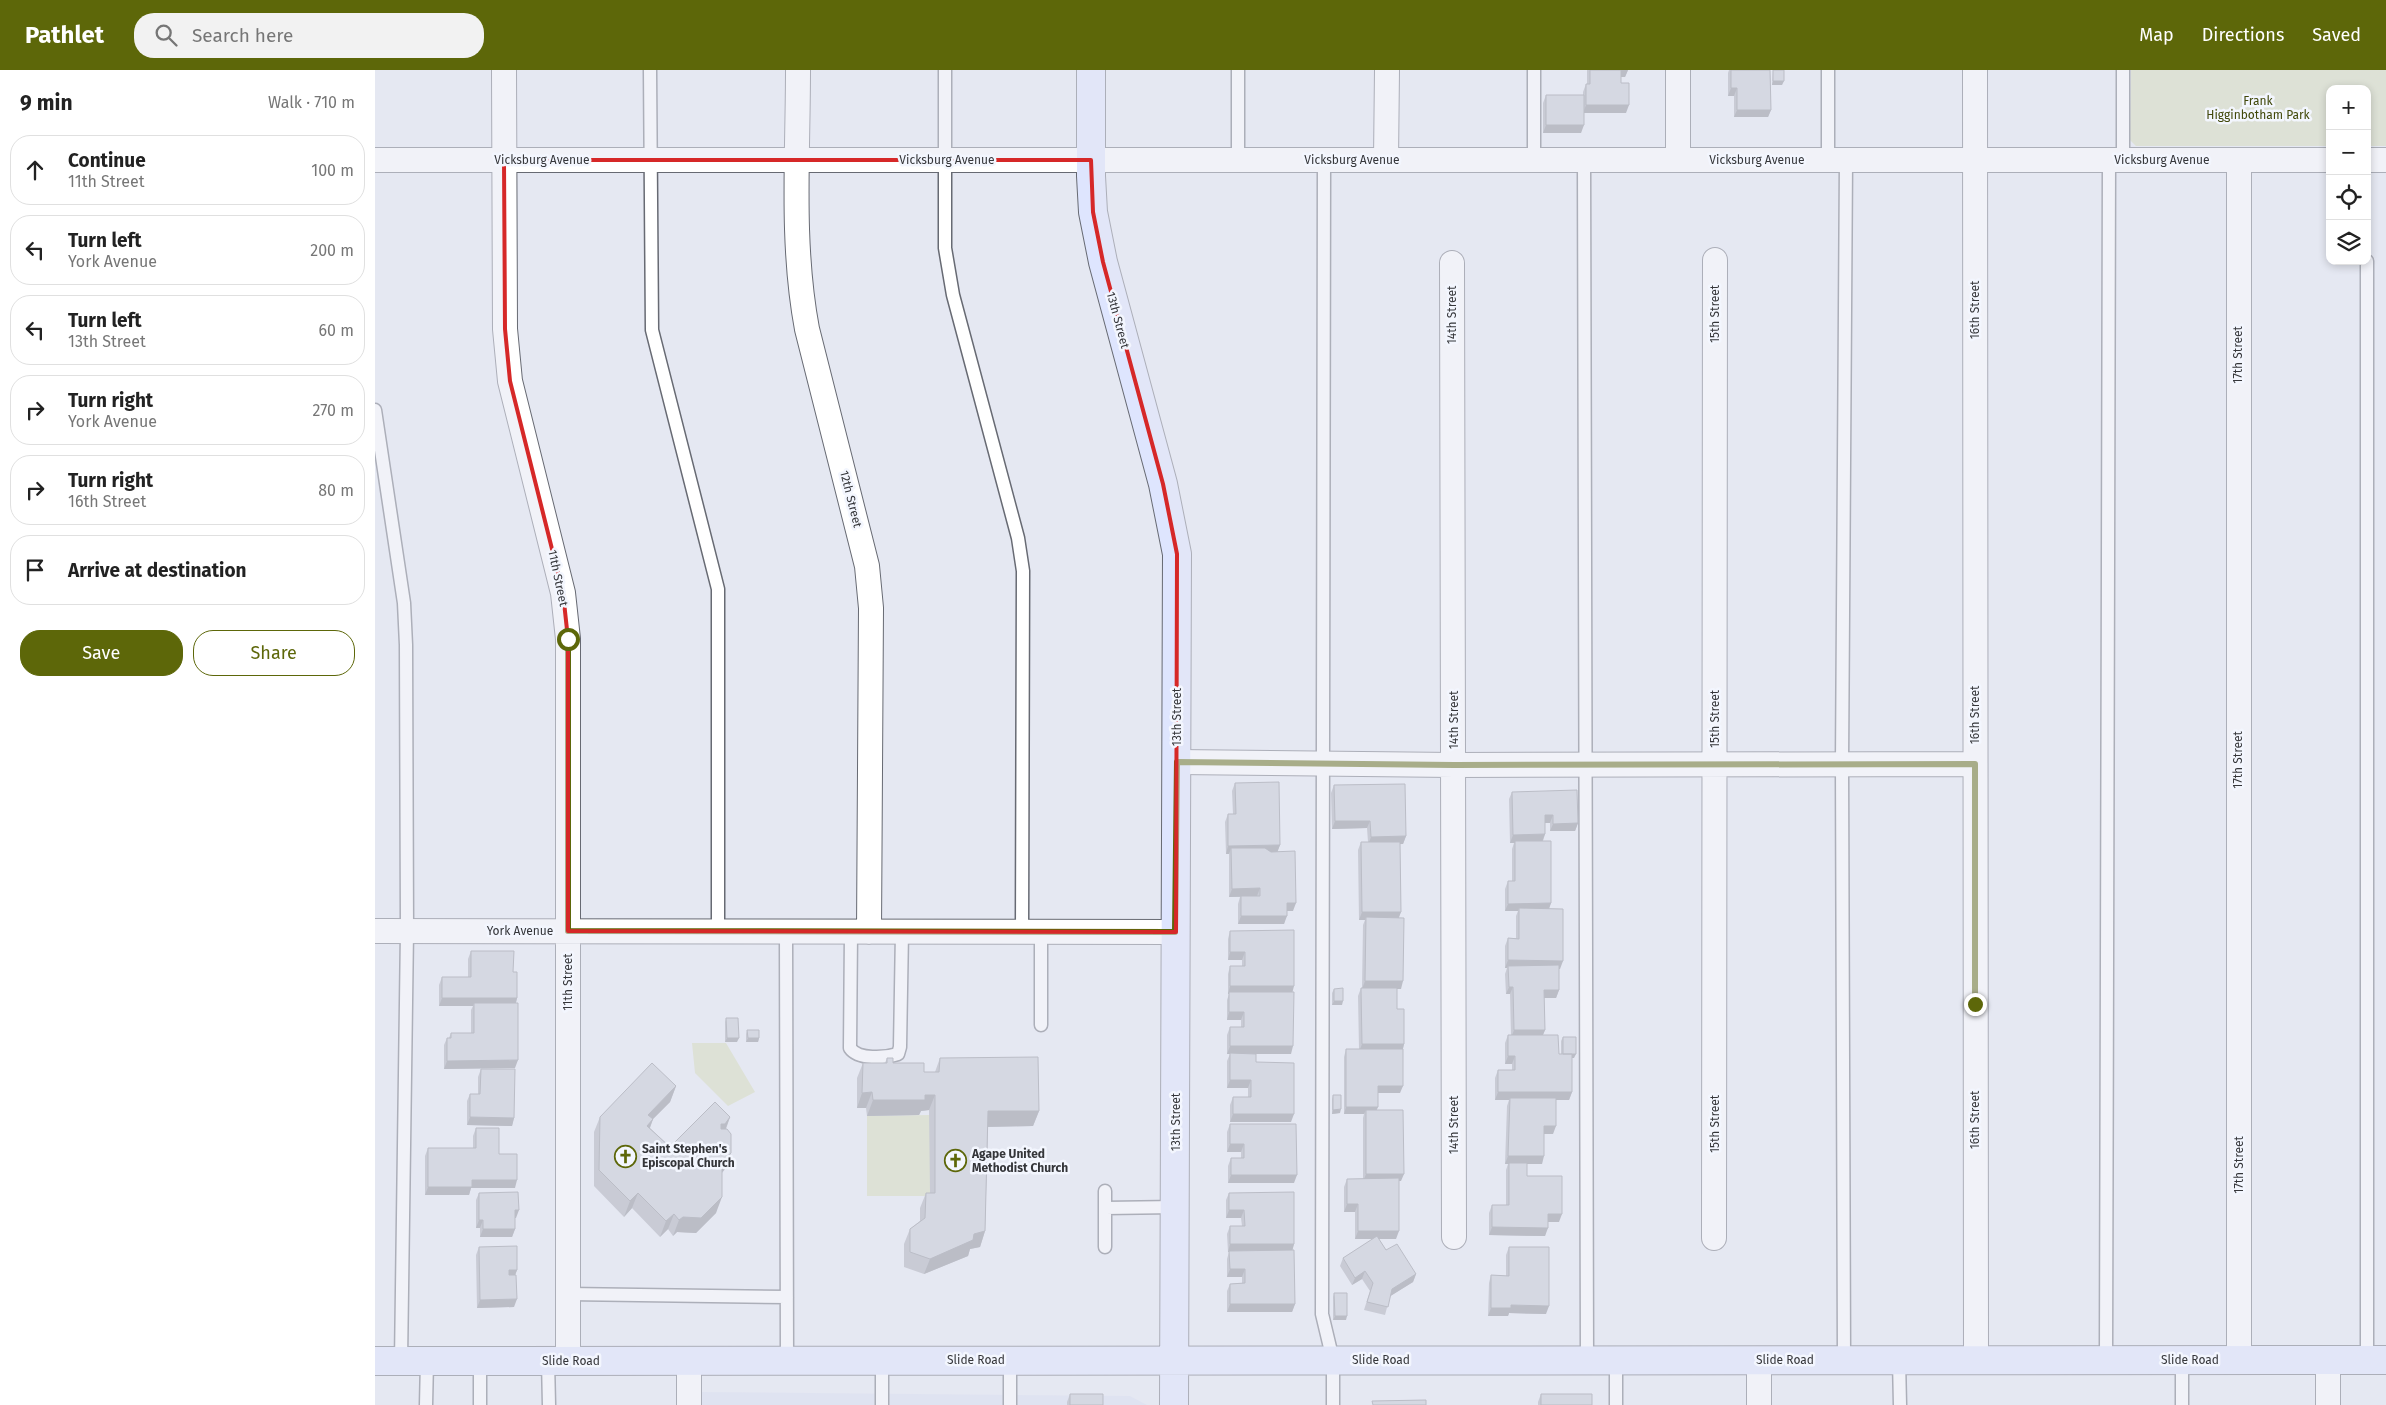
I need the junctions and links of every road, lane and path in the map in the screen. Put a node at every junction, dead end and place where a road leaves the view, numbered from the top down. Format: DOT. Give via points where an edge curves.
graph roads {
  1 [pos="504,70"];
  2 [pos="650,70"];
  3 [pos="798,70"];
  4 [pos="945,70"];
  5 [pos="1091,70"];
  6 [pos="1238,70"];
  7 [pos="1387,70"];
  8 [pos="1534,70"];
  9 [pos="1678,70"];
  10 [pos="1828,70"];
  11 [pos="1975,70"];
  12 [pos="2123,70"];
  13 [pos="375,160"];
  14 [pos="504,160"];
  15 [pos="651,160"];
  16 [pos="798,160"];
  17 [pos="945,160"];
  18 [pos="1091,160"];
  19 [pos="1238,160"];
  20 [pos="1324,160"];
  21 [pos="1386,160"];
  22 [pos="1534,160"];
  23 [pos="1585,160"];
  24 [pos="1678,160"];
  25 [pos="1837,160"];
  26 [pos="1975,160"];
  27 [pos="2116,160"];
  28 [pos="2239,160"];
  29 [pos="2326,160"];
  30 [pos="2371,160"];
  31 [pos="2386,160"];
  32 [pos="1715,260"];
  33 [pos="1452,263"];
  34 [pos="2367,265"];
  35 [pos="375,410"];
  36 [pos="1177,762"];
  37 [pos="1322,763"];
  38 [pos="1715,764"];
  39 [pos="1843,764"];
  40 [pos="1975,764"];
  41 [pos="1454,765"];
  42 [pos="1587,765"];
  43 [pos="375,931"];
  44 [pos="407,931"];
  45 [pos="568,931"];
  46 [pos="719,932"];
  47 [pos="786,932"];
  48 [pos="860,932"];
  49 [pos="902,932"];
  50 [pos="1031,932"];
  51 [pos="1175,932"];
  52 [pos="1041,1025"];
  53 [pos="1105,1190"];
  54 [pos="1175,1207"];
  55 [pos="1105,1208"];
  56 [pos="1454,1237"];
  57 [pos="1714,1238"];
  58 [pos="1105,1247"];
  59 [pos="568,1294"];
  60 [pos="787,1297"];
  61 [pos="689,1360"];
  62 [pos="787,1360"];
  63 [pos="882,1360"];
  64 [pos="1010,1360"];
  65 [pos="1175,1360"];
  66 [pos="1333,1360"];
  67 [pos="1587,1360"];
  68 [pos="1616,1360"];
  69 [pos="1759,1360"];
  70 [pos="1844,1360"];
  71 [pos="1899,1360"];
  72 [pos="1976,1360"];
  73 [pos="2106,1360"];
  74 [pos="2182,1360"];
  75 [pos="2239,1360"];
  76 [pos="2328,1360"];
  77 [pos="2376,1360"];
  78 [pos="401,1361"];
  79 [pos="480,1361"];
  80 [pos="558,1361"];
  81 [pos="426,1405"];
  82 [pos="480,1405"];
  83 [pos="549,1405"];
  84 [pos="689,1405"];
  85 [pos="882,1405"];
  86 [pos="1010,1405"];
  87 [pos="1175,1405"];
  88 [pos="1333,1405"];
  89 [pos="1616,1405"];
  90 [pos="1759,1405"];
  91 [pos="1899,1405"];
  92 [pos="2182,1405"];
  93 [pos="2328,1405"];
  1 -- 14 [label="street, 11th Street"];
  2 -- 15 [label="lane"];
  3 -- 16 [label="street, 12th Street"];
  4 -- 17 [label="lane"];
  5 -- 18 [label="main road, 13th Street"];
  6 -- 19 [label="lane"];
  7 -- 21 [label="street"];
  8 -- 22 [label="lane"];
  9 -- 24 [label="street"];
  10 -- 25 [label="lane"];
  11 -- 26 [label="street, 16th Street"];
  12 -- 27 [label="lane"];
  13 -- 14 [label="street, Vicksburg Avenue"];
  14 -- 15 [label="street, Vicksburg Avenue"];
  14 -- 45 [label="street, 11th Street" via="505,329 510,381 563,594 568,639"];
  15 -- 16 [label="street, Vicksburg Avenue"];
  15 -- 46 [label="lane" via="652,330 717,589"];
  16 -- 17 [label="street, Vicksburg Avenue"];
  16 -- 48 [label="street, 12th Street" via="800,293 867,566 871,627"];
  17 -- 18 [label="street, Vicksburg Avenue"];
  17 -- 50 [label="lane" via="945,248 953,295 1018,538 1023,571"];
  18 -- 19 [label="street, Vicksburg Avenue"];
  18 -- 36 [label="main road, 13th Street" via="1093,212 1103,262 1163,484 1177,554"];
  19 -- 20 [label="street, Vicksburg Avenue"];
  20 -- 21 [label="street, Vicksburg Avenue"];
  20 -- 37 [label="lane"];
  21 -- 22 [label="street, Vicksburg Avenue"];
  22 -- 23 [label="street, Vicksburg Avenue"];
  23 -- 24 [label="street, Vicksburg Avenue"];
  23 -- 42 [label="lane"];
  24 -- 25 [label="street, Vicksburg Avenue"];
  25 -- 26 [label="street, Vicksburg Avenue"];
  25 -- 39 [label="lane"];
  26 -- 27 [label="street, Vicksburg Avenue"];
  26 -- 40 [label="street, 16th Street"];
  27 -- 28 [label="street, Vicksburg Avenue"];
  27 -- 73 [label="lane"];
  28 -- 29 [label="street, Vicksburg Avenue"];
  28 -- 75 [label="street, 17th Street"];
  30 -- 31 [label="street"];
  32 -- 38 [label="street, 15th Street"];
  33 -- 41 [label="street, 14th Street"];
  34 -- 77 [label="lane"];
  35 -- 44 [label="lane" via="405,603"];
  36 -- 37 [label="street"];
  36 -- 51 [label="main road, 13th Street"];
  37 -- 41 [label="street"];
  37 -- 66 [label="lane" via="1322,1314"];
  38 -- 39 [label="street"];
  38 -- 42 [label="street"];
  38 -- 57 [label="street, 15th Street"];
  39 -- 40 [label="street"];
  39 -- 70 [label="lane"];
  40 -- 72 [label="street, 16th Street"];
  41 -- 42 [label="street"];
  41 -- 56 [label="street, 14th Street"];
  42 -- 67 [label="lane"];
  43 -- 44 [label="street, York Avenue"];
  44 -- 45 [label="street, York Avenue"];
  44 -- 78 [label="lane"];
  45 -- 46 [label="street, York Avenue"];
  45 -- 59 [label="street, 11th Street"];
  46 -- 47 [label="street, York Avenue"];
  47 -- 48 [label="street, York Avenue"];
  47 -- 60 [label="lane"];
  48 -- 49 [label="street, York Avenue"];
  48 -- 49 [label="lane" via="850,1048 859,1056 898,1054"];
  49 -- 50 [label="street, York Avenue"];
  50 -- 51 [label="street, York Avenue"];
  50 -- 52 [label="lane"];
  51 -- 54 [label="main road, 13th Street"];
  53 -- 55 [label="lane"];
  54 -- 55 [label="lane"];
  54 -- 65 [label="main road, 13th Street"];
  55 -- 58 [label="lane"];
  59 -- 60 [label="lane"];
  59 -- 80 [label="street, 11th Street"];
  60 -- 62 [label="lane"];
  61 -- 62 [label="main road, Slide Road"];
  61 -- 80 [label="main road, Slide Road"];
  61 -- 84 [label="street"];
  62 -- 63 [label="main road, Slide Road"];
  63 -- 64 [label="main road, Slide Road"];
  63 -- 85 [label="lane"];
  64 -- 65 [label="main road, Slide Road"];
  64 -- 86 [label="lane"];
  65 -- 66 [label="main road, Slide Road"];
  65 -- 87 [label="main road, 13th Street"];
  66 -- 67 [label="main road, Slide Road"];
  66 -- 88 [label="lane"];
  67 -- 68 [label="main road, Slide Road"];
  68 -- 69 [label="main road, Slide Road"];
  68 -- 89 [label="lane"];
  69 -- 70 [label="main road, Slide Road"];
  69 -- 90 [label="street"];
  70 -- 71 [label="main road, Slide Road"];
  71 -- 72 [label="main road, Slide Road"];
  71 -- 91 [label="lane"];
  72 -- 73 [label="main road, Slide Road"];
  73 -- 74 [label="main road, Slide Road"];
  74 -- 75 [label="main road, Slide Road"];
  74 -- 92 [label="lane"];
  75 -- 76 [label="main road, Slide Road"];
  76 -- 77 [label="main road, Slide Road"];
  76 -- 93 [label="street"];
  78 -- 79 [label="main road, Slide Road"];
  78 -- 81 [label="lane"];
  79 -- 80 [label="main road, Slide Road"];
  79 -- 82 [label="lane"];
  80 -- 83 [label="lane"];
}
